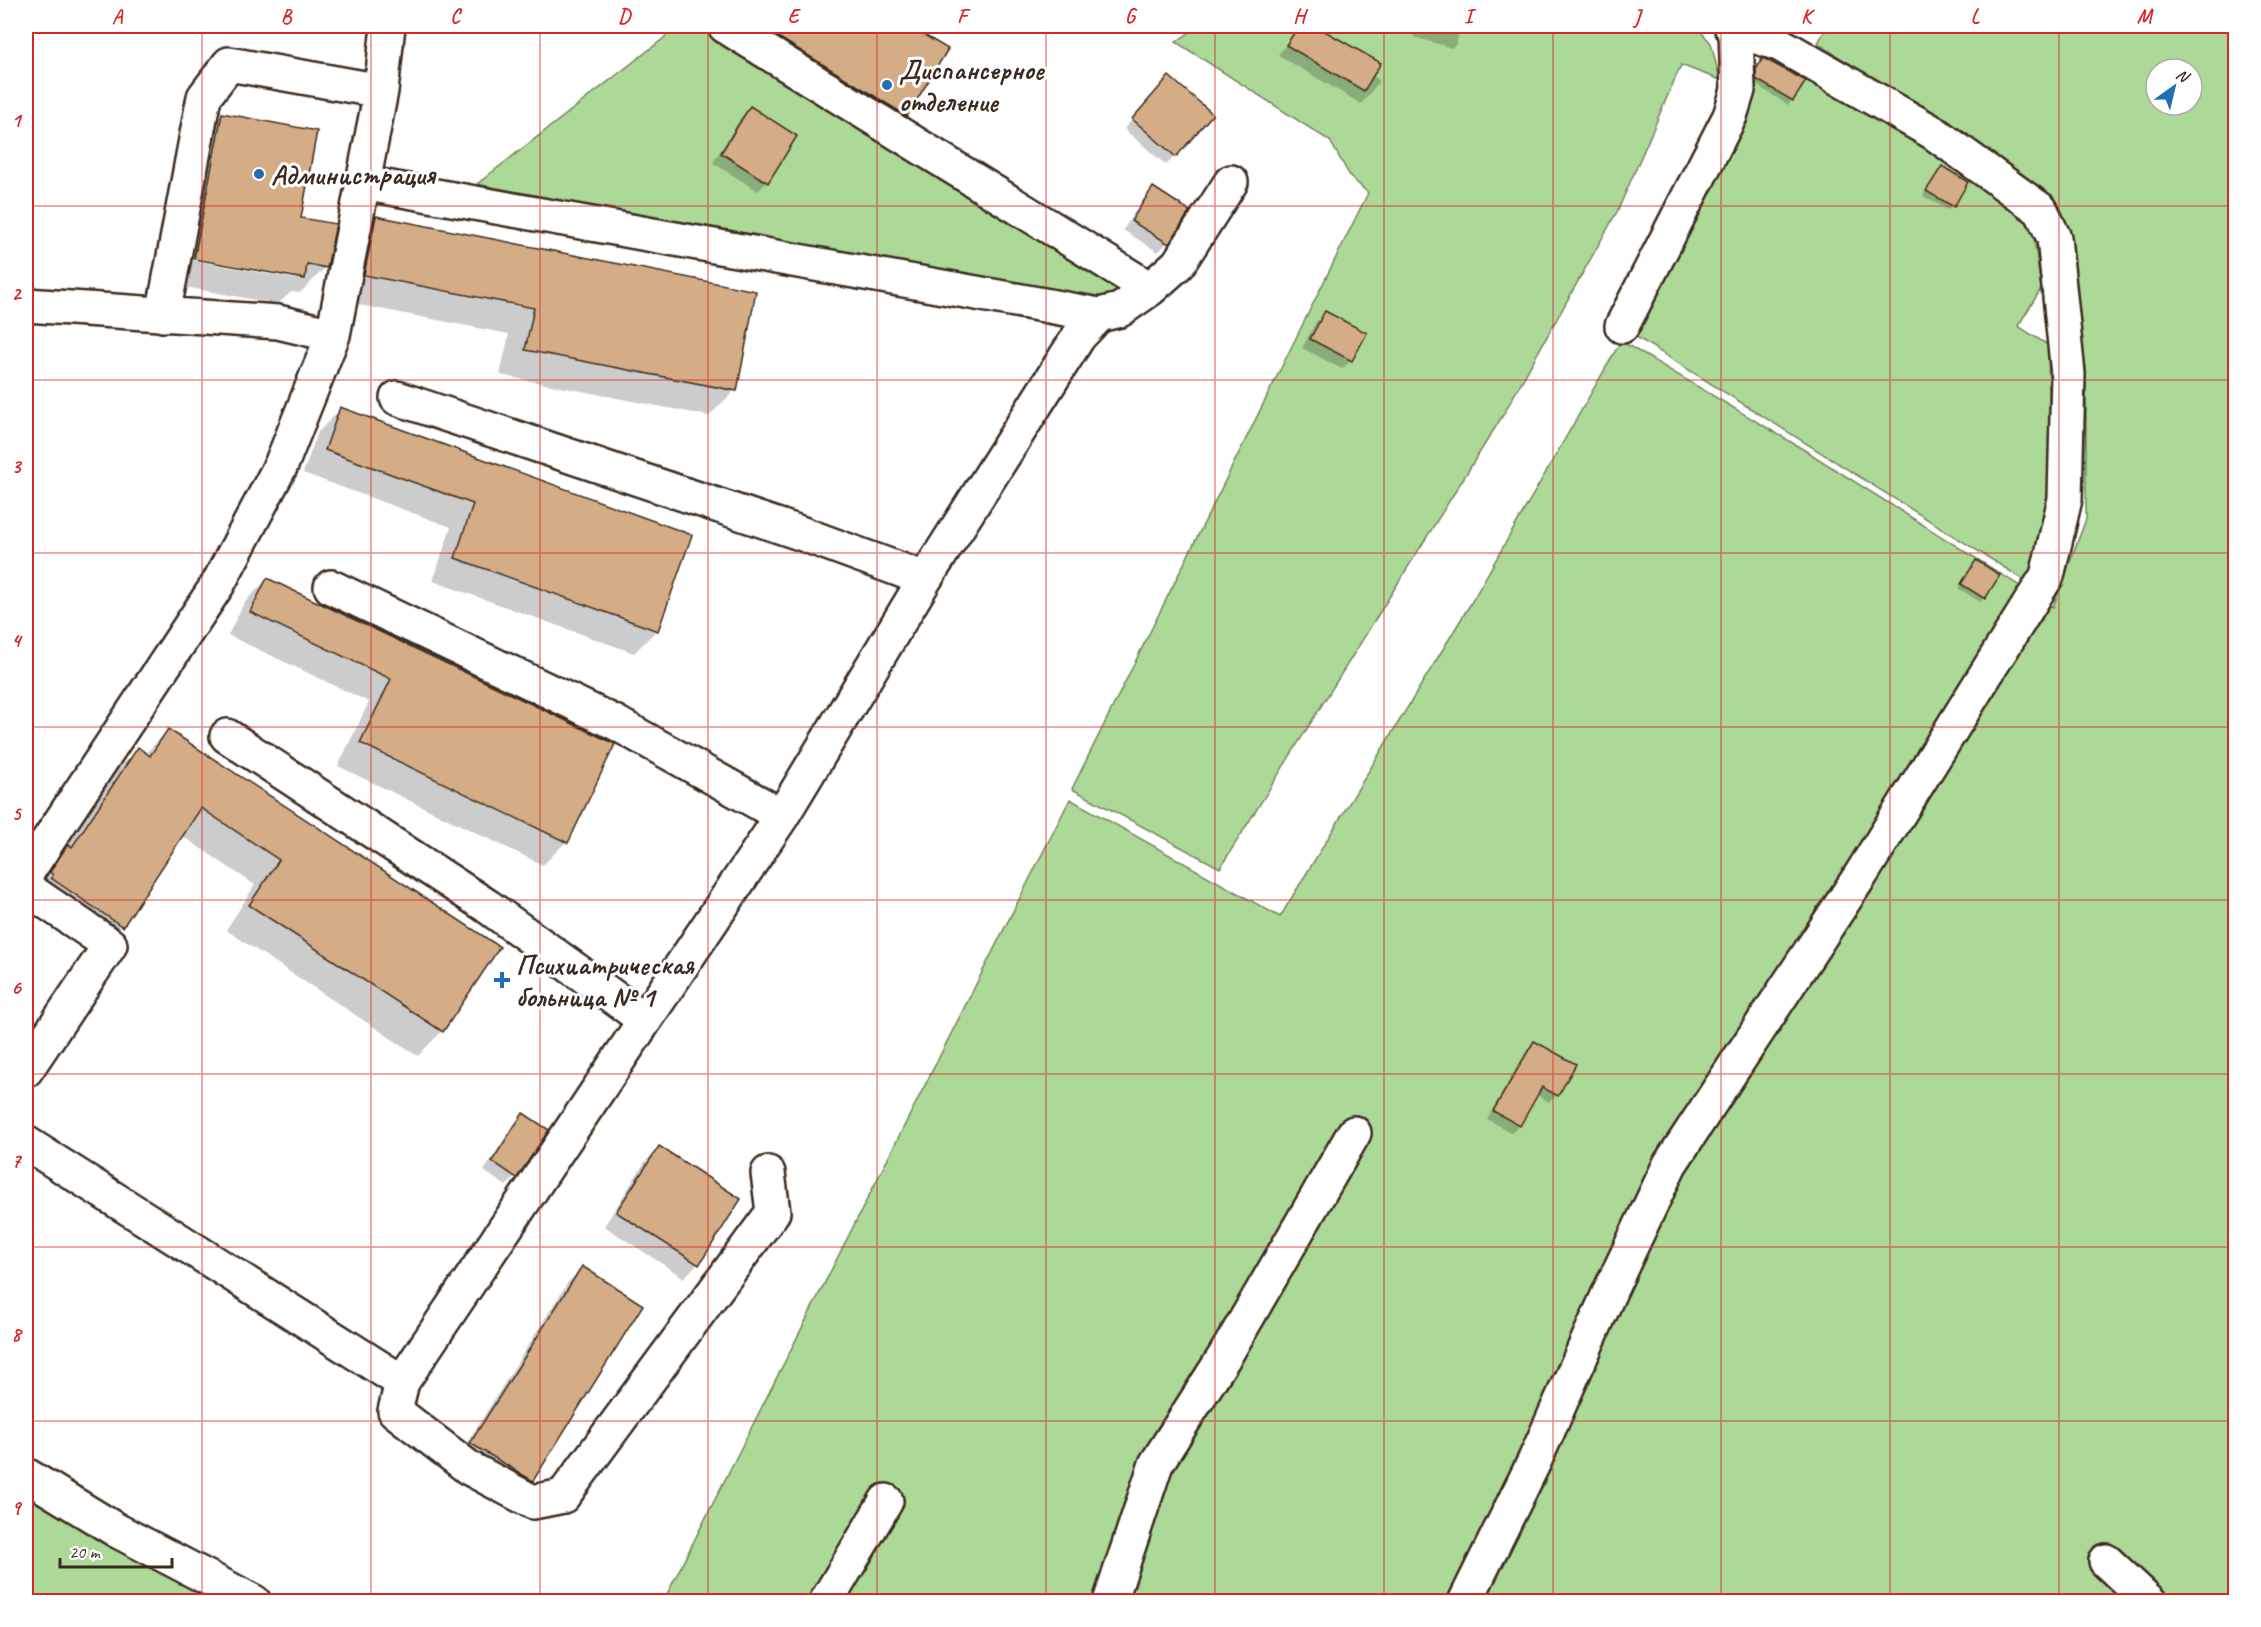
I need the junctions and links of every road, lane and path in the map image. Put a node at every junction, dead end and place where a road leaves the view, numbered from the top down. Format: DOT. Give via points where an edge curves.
graph roads {
  1 [pos="388,26"];
  2 [pos="725,26"];
  3 [pos="1734,28"];
  4 [pos="381,91"];
  5 [pos="1231,182"];
  6 [pos="363,183"];
  7 [pos="1150,289"];
  8 [pos="26,305"];
  9 [pos="163,315"];
  10 [pos="1099,315"];
  11 [pos="1622,326"];
  12 [pos="333,334"];
  13 [pos="398,398"];
  14 [pos="925,579"];
  15 [pos="331,587"];
  16 [pos="228,736"];
  17 [pos="782,816"];
  18 [pos="26,874"];
  19 [pos="26,888"];
  20 [pos="645,1020"];
  21 [pos="26,1070"];
  22 [pos="1354,1133"];
  23 [pos="26,1143"];
  24 [pos="768,1173"];
  25 [pos="402,1382"];
  26 [pos="26,1475"];
  27 [pos="886,1501"];
  28 [pos="2106,1562"];
  29 [pos="254,1602"];
  30 [pos="826,1602"];
  31 [pos="1110,1602"];
  32 [pos="1465,1602"];
  33 [pos="2150,1602"];
  1 -- 4 [label="lane"];
  2 -- 7 [label="lane"];
  3 -- 11 [label="lane" via="1738,90 1730,116"];
  3 -- 32 [label="lane" via="1779,44 1934,133 2041,210 2054,238 2068,374 2065,499 2047,576 1862,873 1670,1164 1534,1462"];
  4 -- 6 [label="lane"];
  4 -- 9 [label="lane" via="229,64 204,97"];
  5 -- 7 [label="lane" via="1178,264"];
  6 -- 10 [label="lane"];
  6 -- 12 [label="lane"];
  7 -- 10 [label="lane" via="1120,310"];
  8 -- 9 [label="lane"];
  9 -- 12 [label="lane" via="278,322"];
  10 -- 14 [label="lane" via="1079,336"];
  12 -- 18 [label="lane" via="281,465 218,584"];
  13 -- 14 [label="lane"];
  14 -- 17 [label="lane"];
  15 -- 17 [label="lane" via="616,723"];
  16 -- 20 [label="lane" via="487,906"];
  17 -- 20 [label="lane"];
  19 -- 21 [label="lane" via="110,945"];
  20 -- 25 [label="lane"];
  22 -- 31 [label="lane" via="1226,1354 1156,1464"];
  23 -- 25 [label="lane"];
  24 -- 25 [label="lane" via="773,1212 563,1496 533,1502 470,1468 395,1411"];
  26 -- 29 [label="lane" via="116,1530"];
  27 -- 30 [label="lane"];
  28 -- 33 [label="lane"];
}
